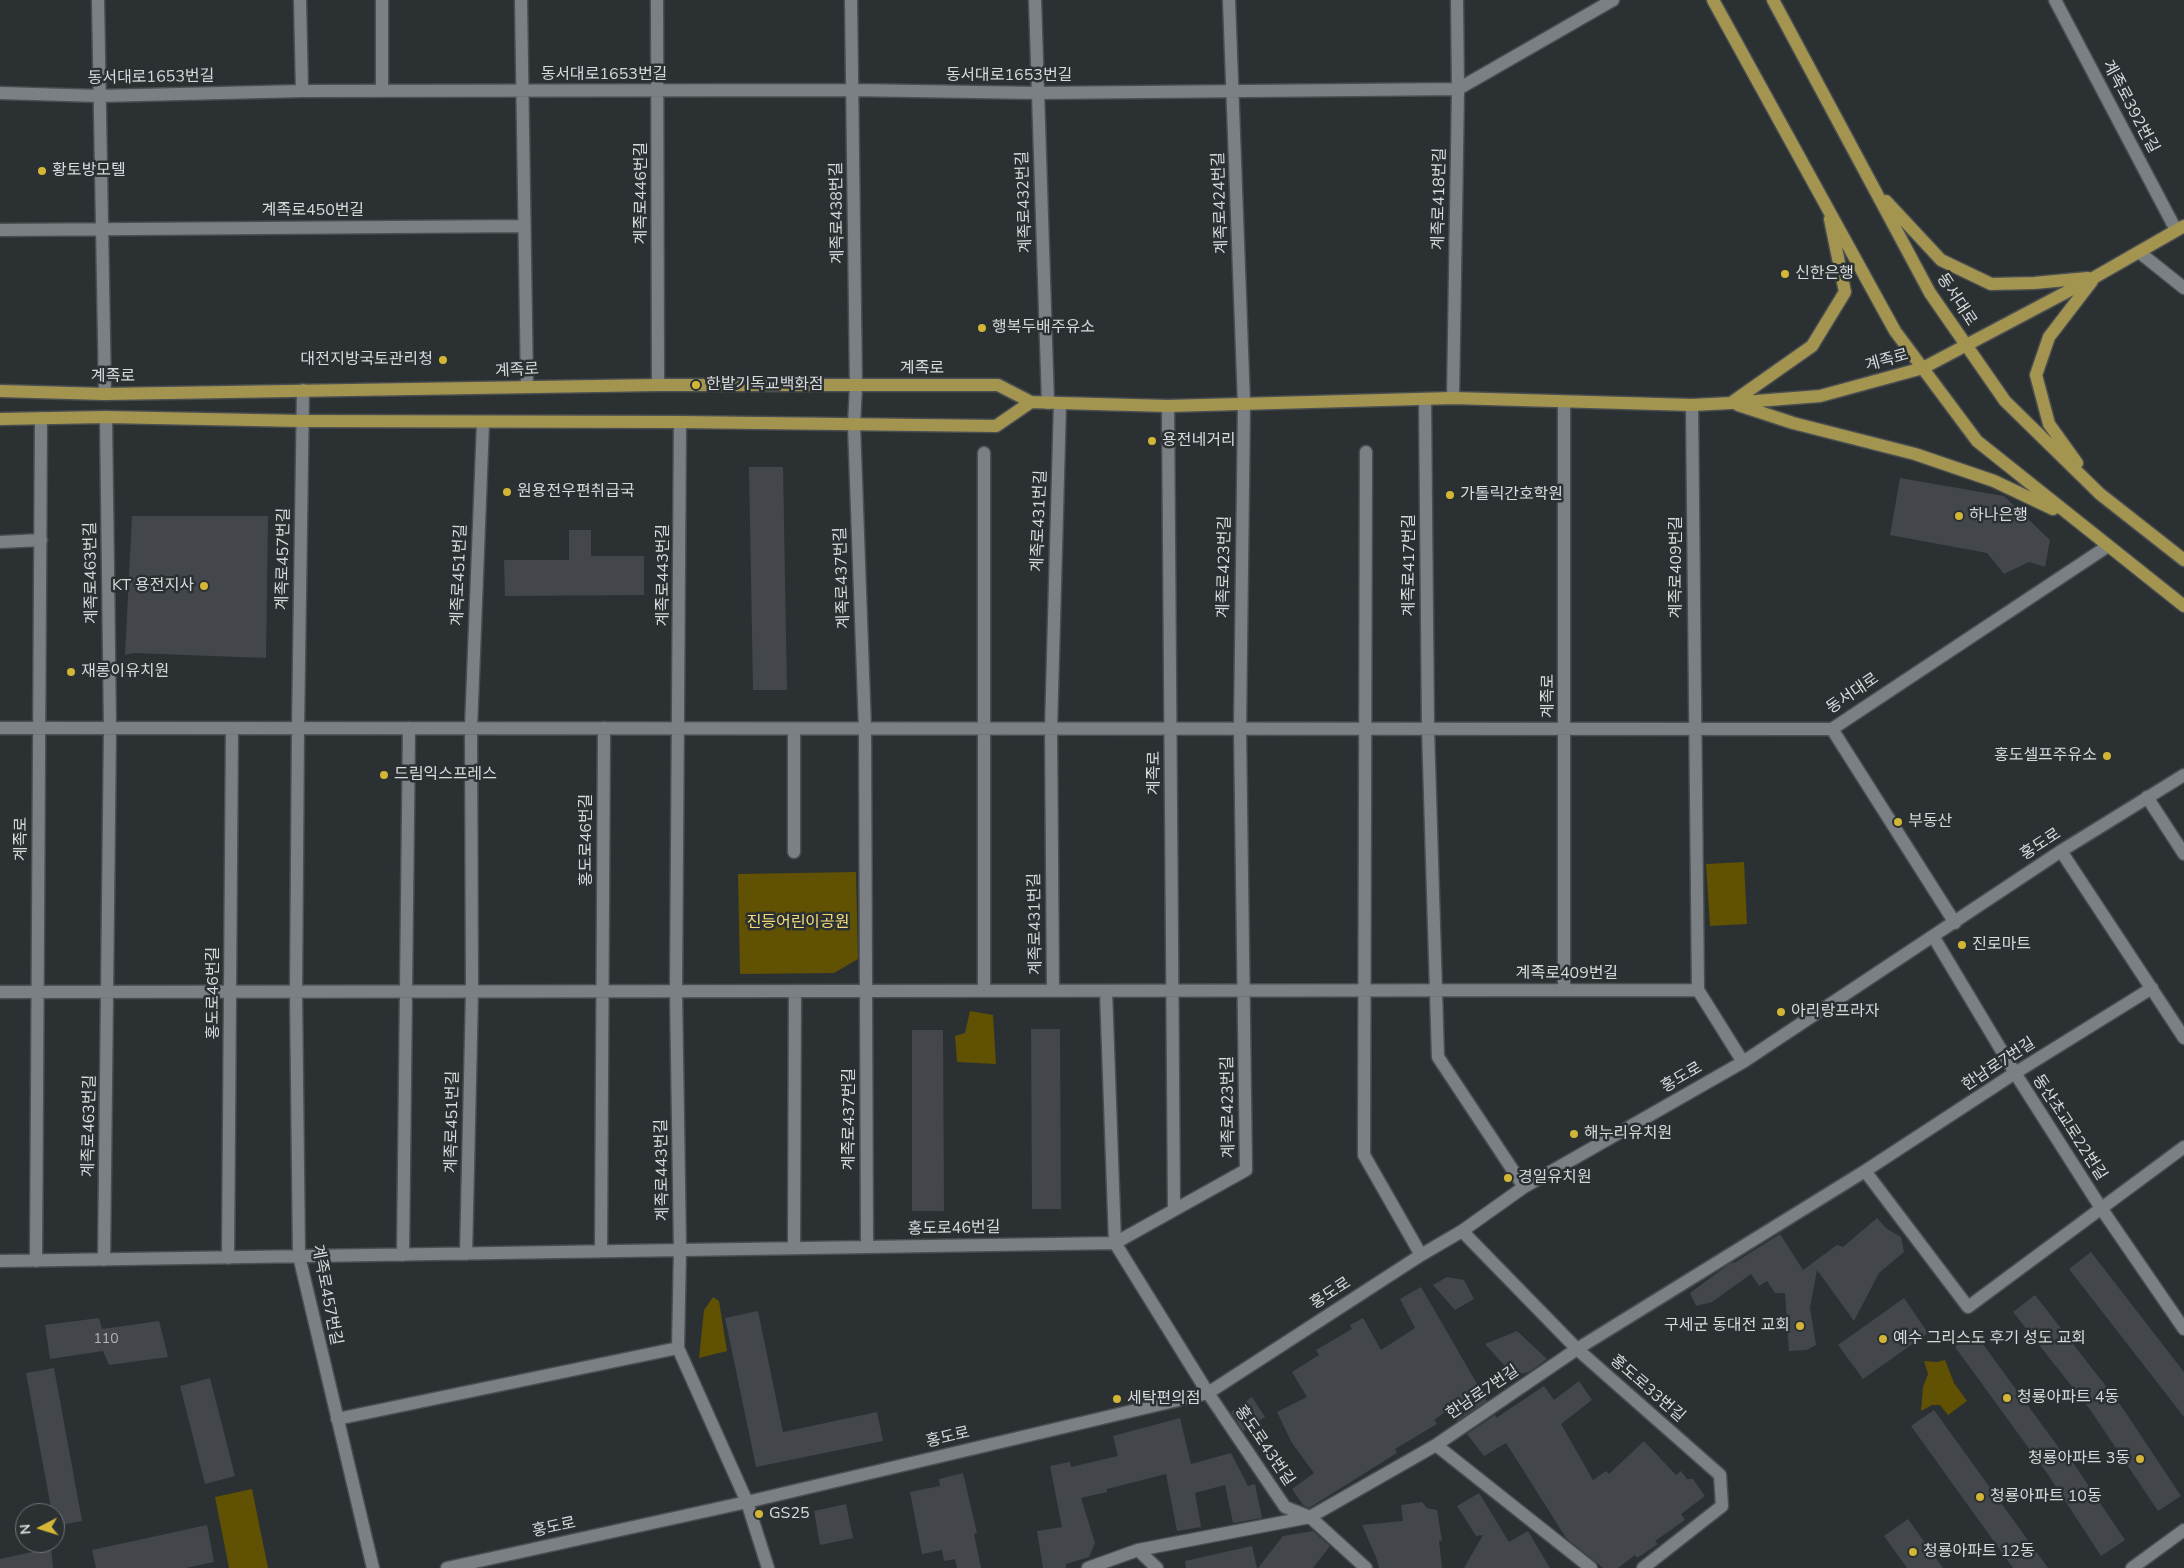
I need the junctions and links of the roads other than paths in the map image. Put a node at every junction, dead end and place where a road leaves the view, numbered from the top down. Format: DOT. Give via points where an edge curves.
graph roads {
  1 [pos="98,0"];
  2 [pos="300,0"];
  3 [pos="382,0"];
  4 [pos="521,0"];
  5 [pos="657,0"];
  6 [pos="851,0"];
  7 [pos="1035,0"];
  8 [pos="1229,0"];
  9 [pos="1457,0"];
  10 [pos="1613,0"];
  11 [pos="1713,0"];
  12 [pos="1773,0"];
  13 [pos="2055,0"];
  14 [pos="1458,88"];
  15 [pos="853,90"];
  16 [pos="302,91"];
  17 [pos="524,91"];
  18 [pos="1234,91"];
  19 [pos="382,92"];
  20 [pos="658,92"];
  21 [pos="0,93"];
  22 [pos="1037,93"];
  23 [pos="99,96"];
  24 [pos="1874,188"];
  25 [pos="1828,206"];
  26 [pos="524,226"];
  27 [pos="2180,228"];
  28 [pos="103,229"];
  29 [pos="0,230"];
  30 [pos="2139,252"];
  31 [pos="2095,277"];
  32 [pos="2184,288"];
  33 [pos="1965,344"];
  34 [pos="1923,368"];
  35 [pos="658,385"];
  36 [pos="527,386"];
  37 [pos="856,386"];
  38 [pos="303,390"];
  39 [pos="0,391"];
  40 [pos="105,394"];
  41 [pos="1453,398"];
  42 [pos="1425,400"];
  43 [pos="1031,402"];
  44 [pos="1564,402"];
  45 [pos="1054,403"];
  46 [pos="1731,403"];
  47 [pos="1244,404"];
  48 [pos="1692,405"];
  49 [pos="1168,406"];
  50 [pos="106,417"];
  51 [pos="41,418"];
  52 [pos="0,419"];
  53 [pos="302,421"];
  54 [pos="680,422"];
  55 [pos="483,423"];
  56 [pos="854,425"];
  57 [pos="1366,452"];
  58 [pos="984,453"];
  59 [pos="2100,494"];
  60 [pos="2071,517"];
  61 [pos="41,540"];
  62 [pos="0,542"];
  63 [pos="2108,546"];
  64 [pos="2184,560"];
  65 [pos="2184,606"];
  66 [pos="0,728"];
  67 [pos="39,728"];
  68 [pos="110,728"];
  69 [pos="232,728"];
  70 [pos="298,728"];
  71 [pos="409,728"];
  72 [pos="471,728"];
  73 [pos="604,728"];
  74 [pos="679,729"];
  75 [pos="794,729"];
  76 [pos="865,729"];
  77 [pos="984,729"];
  78 [pos="1051,729"];
  79 [pos="1170,729"];
  80 [pos="1240,729"];
  81 [pos="1366,729"];
  82 [pos="1428,729"];
  83 [pos="1832,729"];
  84 [pos="1565,730"];
  85 [pos="1694,730"];
  86 [pos="2184,775"];
  87 [pos="2147,797"];
  88 [pos="2060,851"];
  89 [pos="794,852"];
  90 [pos="2184,854"];
  91 [pos="1955,923"];
  92 [pos="1933,936"];
  93 [pos="2152,988"];
  94 [pos="1242,990"];
  95 [pos="1364,990"];
  96 [pos="1436,990"];
  97 [pos="1564,990"];
  98 [pos="1698,990"];
  99 [pos="676,991"];
  100 [pos="795,991"];
  101 [pos="866,991"];
  102 [pos="984,991"];
  103 [pos="1053,991"];
  104 [pos="1106,991"];
  105 [pos="1173,991"];
  106 [pos="0,992"];
  107 [pos="37,992"];
  108 [pos="108,992"];
  109 [pos="230,992"];
  110 [pos="296,992"];
  111 [pos="407,992"];
  112 [pos="472,992"];
  113 [pos="603,992"];
  114 [pos="2184,1038"];
  115 [pos="1743,1062"];
  116 [pos="2015,1074"];
  117 [pos="2184,1146"];
  118 [pos="1865,1171"];
  119 [pos="1524,1187"];
  120 [pos="2101,1208"];
  121 [pos="1174,1210"];
  122 [pos="1462,1231"];
  123 [pos="1115,1243"];
  124 [pos="866,1247"];
  125 [pos="794,1248"];
  126 [pos="680,1250"];
  127 [pos="601,1251"];
  128 [pos="466,1254"];
  129 [pos="403,1255"];
  130 [pos="1421,1255"];
  131 [pos="299,1256"];
  132 [pos="228,1258"];
  133 [pos="104,1260"];
  134 [pos="0,1261"];
  135 [pos="36,1261"];
  136 [pos="2184,1328"];
  137 [pos="678,1348"];
  138 [pos="1577,1349"];
  139 [pos="1208,1393"];
  140 [pos="337,1419"];
  141 [pos="1436,1445"];
  142 [pos="747,1502"];
  143 [pos="1310,1516"];
  144 [pos="2184,1530"];
  145 [pos="1138,1550"];
  146 [pos="373,1568"];
  147 [pos="448,1568"];
  148 [pos="768,1568"];
  149 [pos="1088,1568"];
  150 [pos="1157,1568"];
  151 [pos="1366,1568"];
  152 [pos="1591,1568"];
  153 [pos="1643,1568"];
  154 [pos="2132,1568"];
  1 -- 23 [label="street"];
  2 -- 16 [label="street"];
  3 -- 19 [label="street"];
  4 -- 17 [label="street"];
  5 -- 20 [label="street, 계족로446번길"];
  6 -- 15 [label="street, 계족로438번길"];
  7 -- 22 [label="street, 계족로432번길"];
  8 -- 18 [label="street, 계족로424번길"];
  9 -- 14 [label="street, 계족로418번길"];
  10 -- 14 [label="street, 동서대로1653번길"];
  11 -- 25 [label="main road"];
  12 -- 24 [label="main road, 동서대로"];
  13 -- 27 [label="street, 계족로392번길"];
  14 -- 18 [label="street, 동서대로1653번길"];
  14 -- 41 [label="street, 계족로418번길"];
  15 -- 20 [label="street, 동서대로1653번길"];
  15 -- 22 [label="street, 동서대로1653번길"];
  15 -- 37 [label="street, 계족로438번길"];
  16 -- 19 [label="street, 동서대로1653번길"];
  16 -- 23 [label="street, 동서대로1653번길"];
  17 -- 19 [label="street, 동서대로1653번길"];
  17 -- 20 [label="street, 동서대로1653번길"];
  17 -- 26 [label="street"];
  18 -- 22 [label="street, 동서대로1653번길"];
  18 -- 47 [label="street, 계족로424번길"];
  20 -- 35 [label="street, 계족로446번길"];
  21 -- 23 [label="street, 동서대로1653번길"];
  22 -- 45 [label="street, 계족로432번길"];
  23 -- 28 [label="street"];
  24 -- 31 [label="main road" via="1941,260 1992,284"];
  24 -- 33 [label="main road, 동서대로" via="1930,293"];
  25 -- 34 [label="main road" via="1895,330"];
  25 -- 46 [label="main road" via="1845,292 1812,346"];
  26 -- 28 [label="street, 계족로450번길"];
  26 -- 36 [label="street"];
  27 -- 30 [label="main road, 계족로"];
  28 -- 29 [label="street, 계족로450번길"];
  28 -- 40 [label="street"];
  30 -- 31 [label="main road, 계족로"];
  30 -- 32 [label="street"];
  31 -- 33 [label="main road, 계족로"];
  31 -- 59 [label="main road" via="2049,337 2036,375 2049,424"];
  33 -- 34 [label="main road, 계족로"];
  33 -- 59 [label="main road, 동서대로" via="2005,400"];
  34 -- 46 [label="main road, 계족로" via="1820,396"];
  34 -- 60 [label="main road" via="1977,441"];
  35 -- 36 [label="main road, 계족로"];
  35 -- 37 [label="main road, 계족로"];
  36 -- 38 [label="main road, 계족로"];
  37 -- 43 [label="main road, 계족로" via="998,385"];
  37 -- 56 [label="street, 계족로438번길"];
  38 -- 40 [label="main road, 계족로"];
  38 -- 53 [label="street, 계족로457번길"];
  39 -- 40 [label="main road, 계족로"];
  41 -- 42 [label="main road, 계족로"];
  41 -- 44 [label="main road, 계족로"];
  42 -- 47 [label="main road, 계족로"];
  42 -- 82 [label="street, 계족로417번길"];
  43 -- 45 [label="main road, 계족로"];
  43 -- 56 [label="main road" via="996,426"];
  44 -- 48 [label="main road, 계족로"];
  44 -- 84 [label="street, 계족로"];
  45 -- 49 [label="main road, 계족로"];
  45 -- 78 [label="street, 계족로431번길"];
  46 -- 48 [label="main road, 계족로"];
  46 -- 60 [label="main road" via="1792,423 1915,454 1994,481"];
  47 -- 49 [label="main road, 계족로"];
  47 -- 80 [label="street, 계족로423번길"];
  48 -- 85 [label="street, 계족로409번길"];
  49 -- 79 [label="street, 계족로"];
  50 -- 51 [label="main road"];
  50 -- 53 [label="main road"];
  50 -- 68 [label="street, 계족로463번길"];
  51 -- 52 [label="main road"];
  51 -- 61 [label="street, 계족로"];
  53 -- 55 [label="main road"];
  53 -- 70 [label="street, 계족로457번길"];
  54 -- 55 [label="main road"];
  54 -- 56 [label="main road"];
  54 -- 74 [label="street, 계족로443번길"];
  55 -- 72 [label="street, 계족로451번길"];
  56 -- 76 [label="street, 계족로437번길"];
  57 -- 81 [label="street"];
  58 -- 77 [label="street"];
  59 -- 64 [label="main road, 동서대로"];
  60 -- 63 [label="main road"];
  61 -- 62 [label="street"];
  61 -- 67 [label="street, 계족로"];
  63 -- 65 [label="main road"];
  63 -- 83 [label="street, 동서대로"];
  66 -- 67 [label="street"];
  67 -- 68 [label="street"];
  67 -- 107 [label="street, 계족로"];
  68 -- 69 [label="street"];
  68 -- 108 [label="street, 계족로463번길"];
  69 -- 70 [label="street"];
  69 -- 109 [label="street, 홍도로46번길"];
  70 -- 71 [label="street"];
  70 -- 110 [label="street, 계족로457번길"];
  71 -- 72 [label="street"];
  71 -- 111 [label="street"];
  72 -- 73 [label="street"];
  72 -- 112 [label="street, 계족로451번길"];
  73 -- 74 [label="street"];
  73 -- 113 [label="street, 홍도로46번길"];
  74 -- 75 [label="street"];
  74 -- 99 [label="street, 계족로443번길"];
  75 -- 76 [label="street"];
  75 -- 89 [label="street"];
  76 -- 77 [label="street"];
  76 -- 101 [label="street, 계족로437번길"];
  77 -- 78 [label="street"];
  77 -- 102 [label="street"];
  78 -- 79 [label="street"];
  78 -- 103 [label="street, 계족로431번길"];
  79 -- 80 [label="street"];
  79 -- 105 [label="street, 계족로"];
  80 -- 81 [label="street"];
  80 -- 94 [label="street, 계족로423번길"];
  81 -- 82 [label="street"];
  81 -- 95 [label="street"];
  82 -- 84 [label="street"];
  82 -- 96 [label="street, 계족로417번길"];
  83 -- 85 [label="street, 동서대로"];
  83 -- 91 [label="street"];
  84 -- 85 [label="street"];
  84 -- 97 [label="street, 계족로"];
  85 -- 98 [label="street, 계족로409번길"];
  86 -- 87 [label="street, 홍도로"];
  87 -- 88 [label="street, 홍도로"];
  87 -- 90 [label="street"];
  88 -- 91 [label="street, 홍도로"];
  88 -- 93 [label="street"];
  91 -- 92 [label="street, 홍도로"];
  92 -- 115 [label="street, 홍도로"];
  92 -- 116 [label="street, 동산초교로22번길"];
  93 -- 114 [label="street"];
  93 -- 116 [label="street, 한남로7번길"];
  94 -- 95 [label="street"];
  94 -- 105 [label="street"];
  94 -- 121 [label="street, 계족로423번길" via="1246,1170"];
  95 -- 96 [label="street"];
  95 -- 130 [label="street" via="1364,1155"];
  96 -- 97 [label="street, 계족로409번길"];
  96 -- 119 [label="street, 계족로417번길" via="1438,1057"];
  97 -- 98 [label="street, 계족로409번길"];
  98 -- 115 [label="street"];
  99 -- 100 [label="street"];
  99 -- 113 [label="street"];
  99 -- 126 [label="street, 계족로443번길"];
  100 -- 101 [label="street"];
  100 -- 125 [label="street"];
  101 -- 102 [label="street, 계족로431번길"];
  101 -- 124 [label="street, 계족로437번길"];
  102 -- 103 [label="street, 계족로431번길"];
  103 -- 104 [label="street"];
  104 -- 105 [label="street"];
  104 -- 123 [label="street"];
  105 -- 121 [label="street"];
  106 -- 107 [label="street"];
  107 -- 108 [label="street"];
  107 -- 135 [label="street, 계족로"];
  108 -- 109 [label="street"];
  108 -- 133 [label="street, 계족로463번길"];
  109 -- 110 [label="street"];
  109 -- 132 [label="street, 홍도로46번길"];
  110 -- 111 [label="street"];
  110 -- 131 [label="street, 계족로457번길"];
  111 -- 112 [label="street"];
  111 -- 129 [label="street"];
  112 -- 113 [label="street"];
  112 -- 128 [label="street, 계족로451번길"];
  113 -- 127 [label="street, 홍도로46번길"];
  115 -- 119 [label="street, 홍도로"];
  116 -- 118 [label="street, 한남로7번길"];
  116 -- 120 [label="street, 동산초교로22번길"];
  117 -- 120 [label="street"];
  118 -- 120 [label="street" via="1968,1306"];
  118 -- 138 [label="street, 한남로7번길"];
  119 -- 122 [label="street, 홍도로"];
  120 -- 136 [label="street, 동산초교로22번길"];
  121 -- 123 [label="street, 계족로423번길"];
  122 -- 130 [label="street, 홍도로"];
  122 -- 138 [label="street, 홍도로33번길"];
  123 -- 124 [label="street, 홍도로46번길"];
  123 -- 139 [label="street"];
  124 -- 125 [label="street, 홍도로46번길"];
  125 -- 126 [label="street, 홍도로46번길"];
  126 -- 127 [label="street, 홍도로46번길"];
  126 -- 137 [label="street, 계족로443번길"];
  127 -- 128 [label="street, 홍도로46번길"];
  128 -- 129 [label="street, 홍도로46번길"];
  129 -- 131 [label="street, 홍도로46번길"];
  130 -- 139 [label="street, 홍도로"];
  131 -- 132 [label="street, 홍도로46번길"];
  131 -- 140 [label="street, 계족로457번길"];
  132 -- 133 [label="street, 홍도로46번길"];
  133 -- 135 [label="street, 홍도로46번길"];
  134 -- 135 [label="street, 홍도로46번길"];
  137 -- 140 [label="street"];
  137 -- 142 [label="street, 계족로443번길"];
  138 -- 141 [label="street, 한남로7번길"];
  138 -- 153 [label="street, 홍도로33번길" via="1720,1475 1722,1506"];
  139 -- 142 [label="street, 홍도로"];
  139 -- 143 [label="street, 홍도로43번길" via="1285,1508"];
  140 -- 146 [label="street, 계족로457번길"];
  141 -- 143 [label="street, 한남로7번길"];
  141 -- 152 [label="street"];
  142 -- 147 [label="street, 홍도로"];
  142 -- 148 [label="street, 계족로443번길"];
  143 -- 145 [label="street, 한남로7번길"];
  143 -- 151 [label="street, 홍도로43번길"];
  144 -- 154 [label="street"];
  145 -- 149 [label="street, 한남로7번길"];
  145 -- 150 [label="street"];
}
